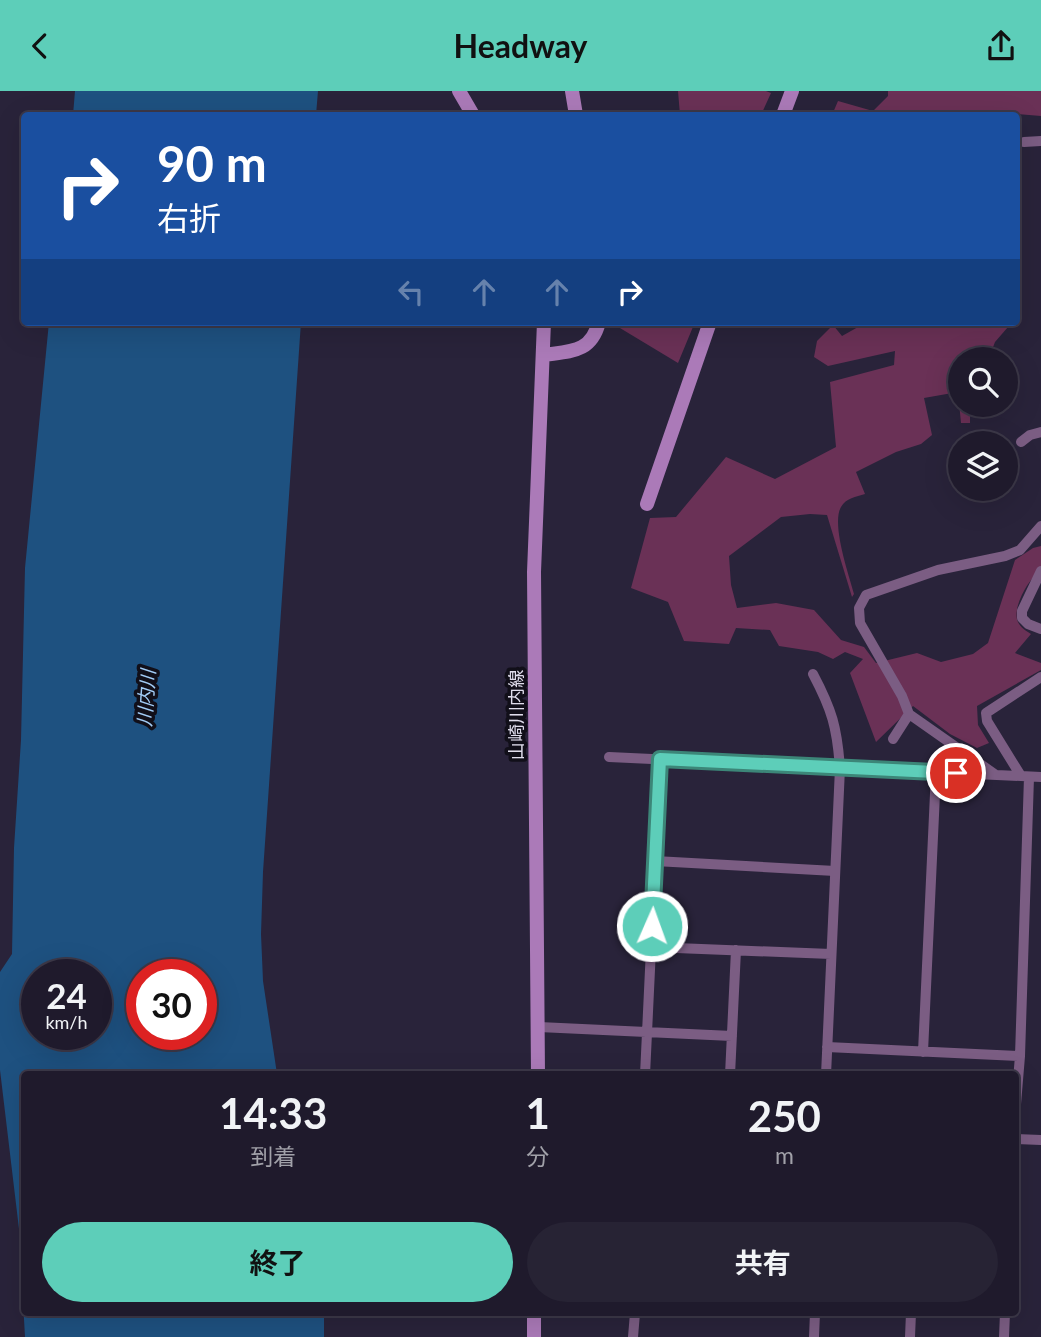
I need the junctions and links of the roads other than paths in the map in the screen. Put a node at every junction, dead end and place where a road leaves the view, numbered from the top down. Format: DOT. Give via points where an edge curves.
graph roads {
  1 [pos="459,91"];
  2 [pos="572,91"];
  3 [pos="792,91"];
  4 [pos="470,112"];
  5 [pos="576,112"];
  6 [pos="784,112"];
  7 [pos="1041,141"];
  8 [pos="1024,142"];
  9 [pos="544,326"];
  10 [pos="598,326"];
  11 [pos="709,326"];
  12 [pos="543,355"];
  13 [pos="1041,432"];
  14 [pos="1021,442"];
  15 [pos="647,504"];
  16 [pos="1041,526"];
  17 [pos="1041,571"];
  18 [pos="1041,629"];
  19 [pos="813,674"];
  20 [pos="1041,677"];
  21 [pos="909,714"];
  22 [pos="893,739"];
  23 [pos="608,757"];
  24 [pos="660,759"];
  25 [pos="840,768"];
  26 [pos="936,772"];
  27 [pos="996,775"];
  28 [pos="1025,776"];
  29 [pos="1041,777"];
  30 [pos="655,861"];
  31 [pos="835,871"];
  32 [pos="651,947"];
  33 [pos="736,950"];
  34 [pos="831,954"];
  35 [pos="538,1027"];
  36 [pos="647,1032"];
  37 [pos="732,1036"];
  38 [pos="827,1047"];
  39 [pos="923,1052"];
  40 [pos="1020,1056"];
  41 [pos="538,1071"];
  42 [pos="645,1071"];
  43 [pos="730,1071"];
  44 [pos="826,1071"];
  45 [pos="1019,1071"];
  46 [pos="1019,1139"];
  47 [pos="1041,1140"];
  48 [pos="534,1316"];
  49 [pos="635,1316"];
  50 [pos="815,1316"];
  51 [pos="911,1316"];
  52 [pos="1005,1316"];
  53 [pos="534,1337"];
  54 [pos="633,1337"];
  55 [pos="814,1337"];
  56 [pos="910,1337"];
  57 [pos="1004,1337"];
  1 -- 4 [label="main road"];
  2 -- 5 [label="main road"];
  3 -- 6 [label="main road"];
  7 -- 8 [label="street"];
  9 -- 12 [label="main road, 山崎川内線"];
  10 -- 12 [label="main road" via="588,345"];
  11 -- 15 [label="main road"];
  12 -- 35 [label="main road, 山崎川内線" via="534,572"];
  13 -- 14 [label="street"];
  16 -- 21 [label="street" via="1020,550 1005,556 938,570 866,595 859,608 860,623"];
  17 -- 18 [label="street" via="1022,618"];
  19 -- 25 [label="street" via="830,706"];
  20 -- 28 [label="street" via="986,713"];
  21 -- 22 [label="street"];
  21 -- 27 [label="street"];
  23 -- 24 [label="street"];
  24 -- 25 [label="street"];
  24 -- 30 [label="street"];
  25 -- 26 [label="street"];
  25 -- 31 [label="street"];
  26 -- 27 [label="street"];
  26 -- 39 [label="street"];
  27 -- 28 [label="street"];
  28 -- 29 [label="street"];
  28 -- 40 [label="street"];
  30 -- 31 [label="street"];
  30 -- 32 [label="street"];
  31 -- 34 [label="street"];
  32 -- 33 [label="street"];
  32 -- 36 [label="street"];
  33 -- 34 [label="street"];
  33 -- 37 [label="street"];
  34 -- 38 [label="street"];
  35 -- 36 [label="street"];
  35 -- 41 [label="main road, 山崎川内線"];
  36 -- 37 [label="street"];
  36 -- 42 [label="street"];
  37 -- 43 [label="street"];
  38 -- 39 [label="street"];
  38 -- 44 [label="street"];
  39 -- 40 [label="street"];
  40 -- 45 [label="street"];
  46 -- 47 [label="street"];
  48 -- 53 [label="main road"];
  49 -- 54 [label="street"];
  50 -- 55 [label="street"];
  51 -- 56 [label="street"];
  52 -- 57 [label="street"];
}
